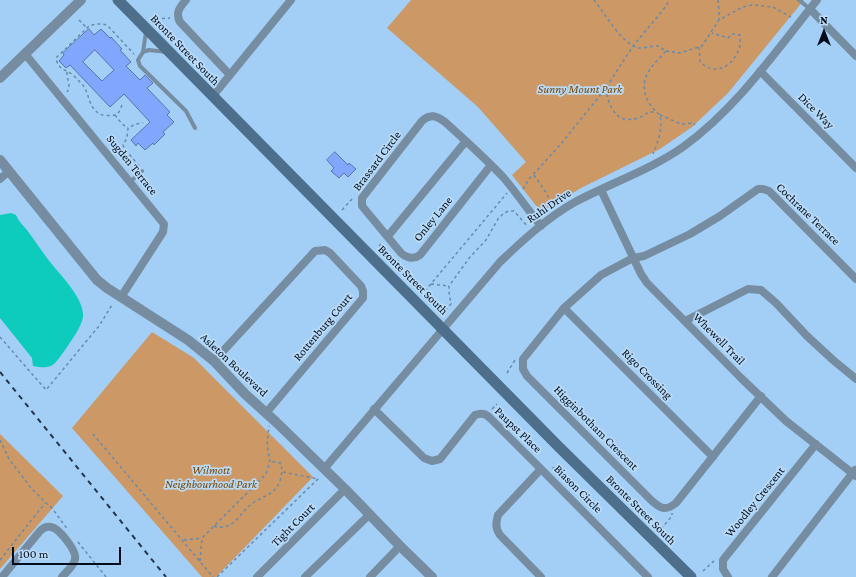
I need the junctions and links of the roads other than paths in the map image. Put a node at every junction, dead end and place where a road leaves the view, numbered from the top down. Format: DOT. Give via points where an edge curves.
graph roads {
  1 [pos="81,0"];
  2 [pos="118,0"];
  3 [pos="186,0"];
  4 [pos="291,0"];
  5 [pos="799,0"];
  6 [pos="817,0"];
  7 [pos="810,9"];
  8 [pos="146,29"];
  9 [pos="143,52"];
  10 [pos="169,53"];
  11 [pos="26,55"];
  12 [pos="856,56"];
  13 [pos="760,71"];
  14 [pos="230,75"];
  15 [pos="0,78"];
  16 [pos="212,97"];
  17 [pos="195,128"];
  18 [pos="466,141"];
  19 [pos="0,160"];
  20 [pos="491,165"];
  21 [pos="856,168"];
  22 [pos="9,171"];
  23 [pos="142,171"];
  24 [pos="0,179"];
  25 [pos="130,182"];
  26 [pos="601,190"];
  27 [pos="541,226"];
  28 [pos="388,236"];
  29 [pos="633,258"];
  30 [pos="856,279"];
  31 [pos="121,297"];
  32 [pos="564,308"];
  33 [pos="685,321"];
  34 [pos="443,329"];
  35 [pos="214,361"];
  36 [pos="856,378"];
  37 [pos="761,396"];
  38 [pos="374,409"];
  39 [pos="268,415"];
  40 [pos="816,444"];
  41 [pos="713,457"];
  42 [pos="541,469"];
  43 [pos="325,470"];
  44 [pos="855,473"];
  45 [pos="345,489"];
  46 [pos="369,515"];
  47 [pos="400,546"];
  48 [pos="2,577"];
  49 [pos="62,577"];
  50 [pos="257,577"];
  51 [pos="305,577"];
  52 [pos="370,577"];
  53 [pos="432,577"];
  54 [pos="541,577"];
  55 [pos="648,577"];
  56 [pos="690,577"];
  57 [pos="728,577"];
  58 [pos="772,577"];
  1 -- 11 [label="street"];
  2 -- 8 [label="main road, Bronte Street South"];
  3 -- 14 [label="street" via="177,17"];
  4 -- 14 [label="street"];
  5 -- 7 [label="lane"];
  6 -- 7 [label="street, Ruhl Drive"];
  7 -- 12 [label="street"];
  7 -- 13 [label="street, Ruhl Drive"];
  8 -- 9 [label="lane"];
  8 -- 10 [label="main road, Bronte Street South"];
  9 -- 10 [label="lane" via="148,50"];
  9 -- 17 [label="lane" via="138,58 140,66 186,111"];
  10 -- 16 [label="main road, Bronte Street South"];
  11 -- 15 [label="street"];
  11 -- 25 [label="street, Sugden Terrace"];
  13 -- 21 [label="street, Dice Way"];
  13 -- 26 [label="street, Ruhl Drive" via="712,124 683,146 659,162"];
  14 -- 16 [label="street"];
  16 -- 34 [label="main road, Bronte Street South"];
  18 -- 20 [label="street, Brassard Circle"];
  18 -- 28 [label="street"];
  18 -- 28 [label="street, Brassard Circle" via="439,118 433,115 426,117 362,198 362,206"];
  19 -- 22 [label="street, Asleton Boulevard"];
  20 -- 27 [label="street, Brassard Circle"];
  20 -- 28 [label="street, Onley Lane" via="416,258 405,256"];
  22 -- 24 [label="street"];
  22 -- 31 [label="street, Asleton Boulevard" via="97,280"];
  23 -- 25 [label="lane"];
  25 -- 31 [label="street, Sugden Terrace" via="164,224 164,228"];
  26 -- 27 [label="street, Ruhl Drive" via="561,211"];
  26 -- 29 [label="street, Whewell Trail"];
  27 -- 34 [label="street, Ruhl Drive" via="500,262"];
  29 -- 30 [label="street, Cochrane Terrace" via="644,256 690,234 758,189 764,189 769,191"];
  29 -- 32 [label="street" via="601,275"];
  29 -- 33 [label="street, Whewell Trail" via="648,283"];
  31 -- 35 [label="street, Asleton Boulevard" via="188,340"];
  32 -- 41 [label="street, Rigo Crossing"];
  32 -- 41 [label="street, Higginbotham Crescent" via="523,359 526,376 659,507 671,508"];
  33 -- 36 [label="street" via="748,288 761,290 807,336"];
  33 -- 37 [label="street, Whewell Trail"];
  34 -- 38 [label="street, Ruhl Drive"];
  34 -- 56 [label="main road, Bronte Street South"];
  35 -- 39 [label="street, Asleton Boulevard"];
  35 -- 39 [label="street, Rottenburg Court" via="314,251 325,250 330,253 361,286 363,298"];
  37 -- 40 [label="street, Whewell Trail"];
  37 -- 41 [label="street"];
  38 -- 42 [label="street, Paupst Place" via="424,458 432,461 440,459 475,415 484,414"];
  38 -- 43 [label="street, Ruhl Drive"];
  39 -- 43 [label="street, Asleton Boulevard"];
  40 -- 44 [label="street, Whewell Trail"];
  40 -- 57 [label="street, Woodley Crescent" via="723,560 723,569"];
  42 -- 54 [label="street, Biason Circle" via="498,515 496,529"];
  42 -- 55 [label="street, Biason Circle"];
  43 -- 45 [label="street, Asleton Boulevard"];
  44 -- 58 [label="street"];
  45 -- 46 [label="street, Asleton Boulevard"];
  45 -- 50 [label="street, Tight Court"];
  46 -- 47 [label="street, Asleton Boulevard"];
  46 -- 51 [label="street"];
  47 -- 52 [label="street"];
  47 -- 53 [label="street, Asleton Boulevard"];
  48 -- 49 [label="street" via="40,531 50,527 56,529 75,554 73,563"];
}
